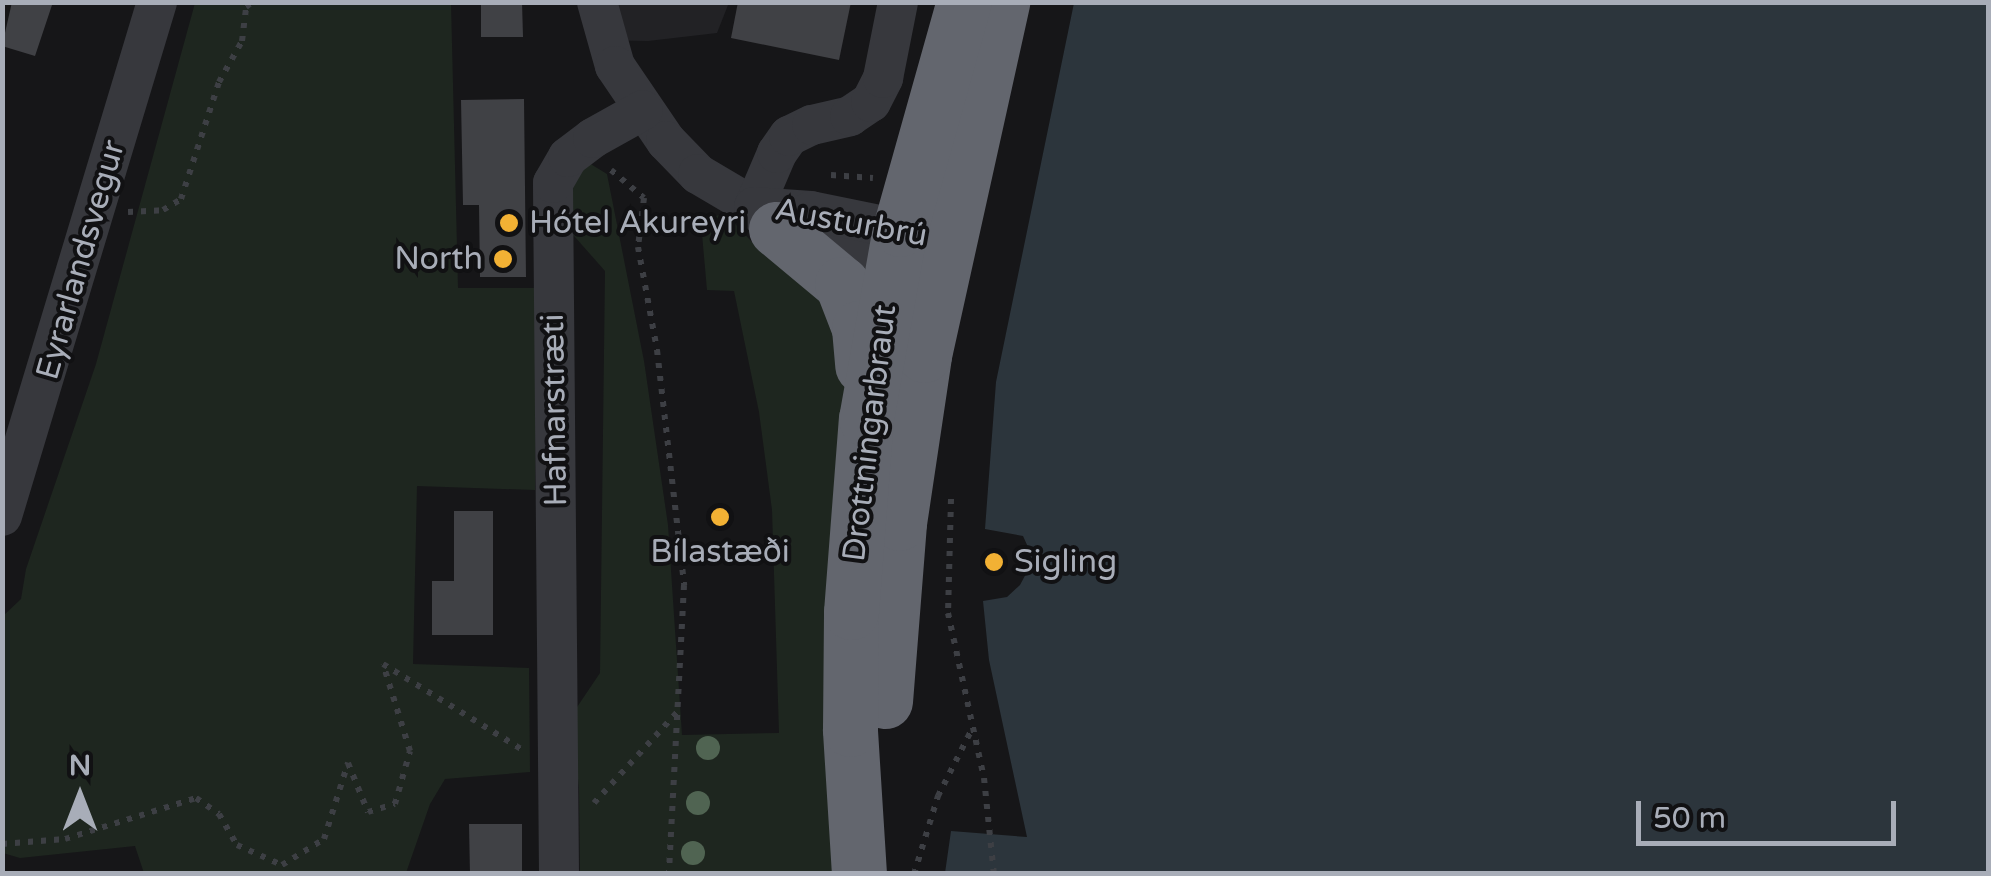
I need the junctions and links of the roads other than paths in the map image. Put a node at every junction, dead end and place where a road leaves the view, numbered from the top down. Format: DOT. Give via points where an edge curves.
graph roads {
  1 [pos="157,2"];
  2 [pos="597,2"];
  3 [pos="898,2"];
  4 [pos="964,2"];
  5 [pos="1002,2"];
  6 [pos="643,110"];
  7 [pos="765,218"];
  8 [pos="914,237"];
  9 [pos="866,419"];
  10 [pos="2,516"];
  11 [pos="559,874"];
  12 [pos="859,874"];
  13 [pos="877,874"];
  1 -- 10 [label="street, Eyrarlandsvegur"];
  2 -- 6 [label="street" via="614,66"];
  3 -- 7 [label="street, Austurbrú" via="872,102 789,136 773,162"];
  4 -- 8 [label="highway, Drottningarbraut"];
  5 -- 8 [label="highway, Drottningarbraut"];
  6 -- 7 [label="street, Austurbrú" via="698,174"];
  6 -- 11 [label="street, Hafnarstræti" via="568,157 553,183"];
  7 -- 8 [label="street, Austurbrú" via="811,210"];
  7 -- 9 [label="highway" via="827,268 853,303"];
  8 -- 9 [label="highway, Drottningarbraut"];
  8 -- 13 [label="highway, Drottningarbraut"];
  9 -- 12 [label="highway, Drottningarbraut" via="851,612"];
}
